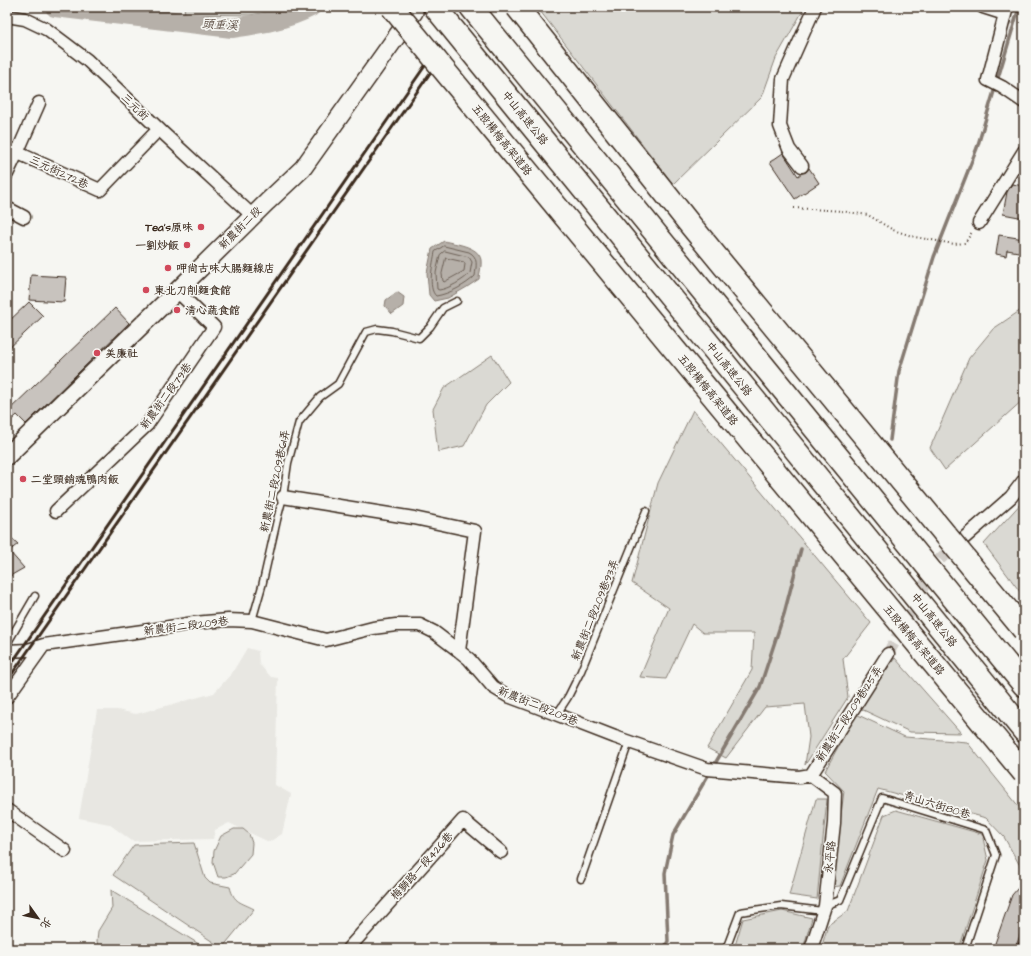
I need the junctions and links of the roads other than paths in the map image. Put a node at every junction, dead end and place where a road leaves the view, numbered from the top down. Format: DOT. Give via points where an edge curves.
graph roads {
  1 [pos="392,7"];
  2 [pos="471,7"];
  3 [pos="517,7"];
  4 [pos="815,7"];
  5 [pos="983,7"];
  6 [pos="424,10"];
  7 [pos="1006,10"];
  8 [pos="7,16"];
  9 [pos="1024,102"];
  10 [pos="39,103"];
  11 [pos="159,129"];
  12 [pos="12,151"];
  13 [pos="1024,151"];
  14 [pos="802,166"];
  15 [pos="7,174"];
  16 [pos="7,208"];
  17 [pos="252,216"];
  18 [pos="24,217"];
  19 [pos="978,222"];
  20 [pos="177,291"];
  21 [pos="457,302"];
  22 [pos="7,456"];
  23 [pos="1024,480"];
  24 [pos="284,497"];
  25 [pos="56,511"];
  26 [pos="646,511"];
  27 [pos="963,539"];
  28 [pos="34,596"];
  29 [pos="252,621"];
  30 [pos="1024,630"];
  31 [pos="7,644"];
  32 [pos="44,645"];
  33 [pos="7,651"];
  34 [pos="460,651"];
  35 [pos="888,654"];
  36 [pos="1024,685"];
  37 [pos="7,697"];
  38 [pos="557,714"];
  39 [pos="1024,731"];
  40 [pos="629,742"];
  41 [pos="1024,773"];
  42 [pos="811,774"];
  43 [pos="7,810"];
  44 [pos="65,851"];
  45 [pos="501,852"];
  46 [pos="581,879"];
  47 [pos="824,909"];
  48 [pos="348,949"];
  49 [pos="726,949"];
  50 [pos="811,949"];
  51 [pos="965,949"];
  1 -- 41 [label="highway, 五股楊梅高架道路, bridge"];
  2 -- 36 [label="highway"];
  3 -- 30 [label="highway, bridge" via="692,226"];
  4 -- 14 [label="street" via="783,79 780,126 789,149"];
  5 -- 7 [label="street"];
  6 -- 17 [label="street, 新農街二段" via="303,168"];
  6 -- 39 [label="highway, 中山高速公路"];
  7 -- 9 [label="street" via="988,80"];
  8 -- 11 [label="street, 三元街" via="46,29 86,60"];
  10 -- 12 [label="street"];
  11 -- 12 [label="street, 三元街272巷" via="100,190"];
  11 -- 17 [label="street, 三元街"];
  12 -- 15 [label="street"];
  13 -- 19 [label="street"];
  16 -- 18 [label="street"];
  17 -- 20 [label="street, 新農街二段"];
  20 -- 22 [label="street, 新農街二段"];
  20 -- 25 [label="street, 新農街二段79巷" via="214,327 147,425"];
  21 -- 24 [label="lane, 新農街二段209巷61弄" via="443,308 419,338 377,329 366,332 338,384 320,397 299,422 288,463"];
  23 -- 27 [label="street" via="1011,497"];
  24 -- 29 [label="lane, 新農街二段209巷61弄"];
  24 -- 34 [label="street" via="414,518 475,531"];
  26 -- 38 [label="lane, 新農街二段209巷93弄" via="581,671"];
  28 -- 31 [label="lane"];
  29 -- 32 [label="street, 新農街二段209巷" via="194,623"];
  29 -- 34 [label="street, 新農街二段209巷" via="326,640 373,628 420,625"];
  32 -- 33 [label="street, 新農街二段209巷" via="28,650"];
  32 -- 37 [label="street"];
  34 -- 38 [label="street, 新農街二段209巷" via="493,687 508,696"];
  35 -- 42 [label="street, 新農街二段209巷125弄"];
  38 -- 40 [label="street, 新農街二段209巷"];
  40 -- 42 [label="street, 新農街二段209巷" via="713,770 799,776"];
  40 -- 46 [label="lane"];
  42 -- 47 [label="street, 永平路" via="835,793"];
  43 -- 44 [label="street"];
  45 -- 48 [label="street, 梅獅路一段426巷" via="463,820"];
  47 -- 49 [label="lane" via="781,906 740,912"];
  47 -- 50 [label="street, 永平路"];
  47 -- 51 [label="lane, 青山六街80巷" via="840,900 882,798 986,830 996,855"];
}
